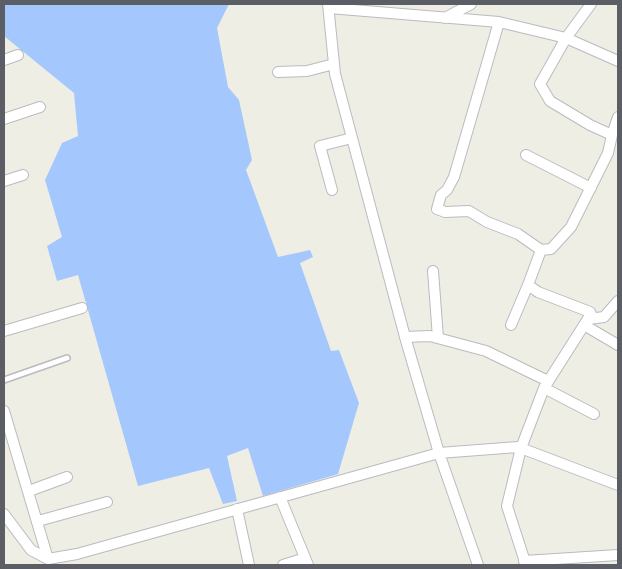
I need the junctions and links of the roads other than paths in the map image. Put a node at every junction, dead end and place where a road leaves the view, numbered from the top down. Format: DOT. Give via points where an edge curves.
graph roads {
  1 [pos="471,4"];
  2 [pos="591,4"];
  3 [pos="329,6"];
  4 [pos="445,18"];
  5 [pos="499,22"];
  6 [pos="566,38"];
  7 [pos="18,55"];
  8 [pos="4,60"];
  9 [pos="618,62"];
  10 [pos="334,64"];
  11 [pos="278,72"];
  12 [pos="40,107"];
  13 [pos="618,117"];
  14 [pos="4,119"];
  15 [pos="612,135"];
  16 [pos="352,138"];
  17 [pos="526,155"];
  18 [pos="23,175"];
  19 [pos="4,181"];
  20 [pos="591,188"];
  21 [pos="332,190"];
  22 [pos="540,250"];
  23 [pos="433,271"];
  24 [pos="528,285"];
  25 [pos="618,301"];
  26 [pos="82,308"];
  27 [pos="586,322"];
  28 [pos="511,325"];
  29 [pos="4,331"];
  30 [pos="405,337"];
  31 [pos="438,338"];
  32 [pos="618,346"];
  33 [pos="67,358"];
  34 [pos="4,380"];
  35 [pos="546,385"];
  36 [pos="4,411"];
  37 [pos="594,414"];
  38 [pos="521,448"];
  39 [pos="439,453"];
  40 [pos="67,477"];
  41 [pos="618,484"];
  42 [pos="29,490"];
  43 [pos="280,497"];
  44 [pos="107,502"];
  45 [pos="237,510"];
  46 [pos="4,514"];
  47 [pos="38,521"];
  48 [pos="77,554"];
  49 [pos="618,555"];
  50 [pos="48,559"];
  51 [pos="525,563"];
  52 [pos="78,565"];
  53 [pos="249,565"];
  54 [pos="283,565"];
  55 [pos="306,565"];
  56 [pos="478,565"];
  1 -- 4 [label="street"];
  2 -- 6 [label="street"];
  3 -- 4 [label="street"];
  3 -- 10 [label="street"];
  4 -- 5 [label="street"];
  5 -- 6 [label="street"];
  5 -- 22 [label="street" via="454,178 441,195 436,209 469,211 518,234"];
  6 -- 9 [label="street"];
  6 -- 15 [label="street" via="540,84 550,101"];
  7 -- 8 [label="street"];
  10 -- 11 [label="street"];
  10 -- 16 [label="street"];
  12 -- 14 [label="street"];
  13 -- 15 [label="street"];
  15 -- 20 [label="street" via="608,153"];
  16 -- 21 [label="street" via="320,146"];
  16 -- 30 [label="street"];
  17 -- 20 [label="street"];
  18 -- 19 [label="street"];
  20 -- 22 [label="street" via="565,235 551,250"];
  22 -- 24 [label="street"];
  23 -- 31 [label="street"];
  24 -- 27 [label="street" via="590,312"];
  24 -- 28 [label="street"];
  25 -- 27 [label="street" via="604,317"];
  26 -- 29 [label="street"];
  27 -- 32 [label="street"];
  27 -- 35 [label="street"];
  30 -- 31 [label="street"];
  30 -- 39 [label="street"];
  31 -- 35 [label="street" via="486,352"];
  33 -- 34 [label="lane"];
  35 -- 37 [label="street"];
  35 -- 38 [label="street"];
  36 -- 42 [label="street"];
  38 -- 39 [label="street"];
  38 -- 41 [label="street"];
  38 -- 51 [label="street" via="507,506"];
  39 -- 43 [label="street"];
  39 -- 56 [label="street"];
  40 -- 42 [label="street"];
  42 -- 47 [label="street"];
  43 -- 45 [label="street"];
  43 -- 55 [label="street"];
  44 -- 47 [label="street"];
  45 -- 48 [label="street"];
  45 -- 53 [label="street"];
  46 -- 50 [label="street" via="31,550"];
  47 -- 50 [label="street"];
  48 -- 50 [label="street"];
  48 -- 52 [label="street"];
  49 -- 51 [label="street"];
  54 -- 55 [label="street" via="299,560"];
}
